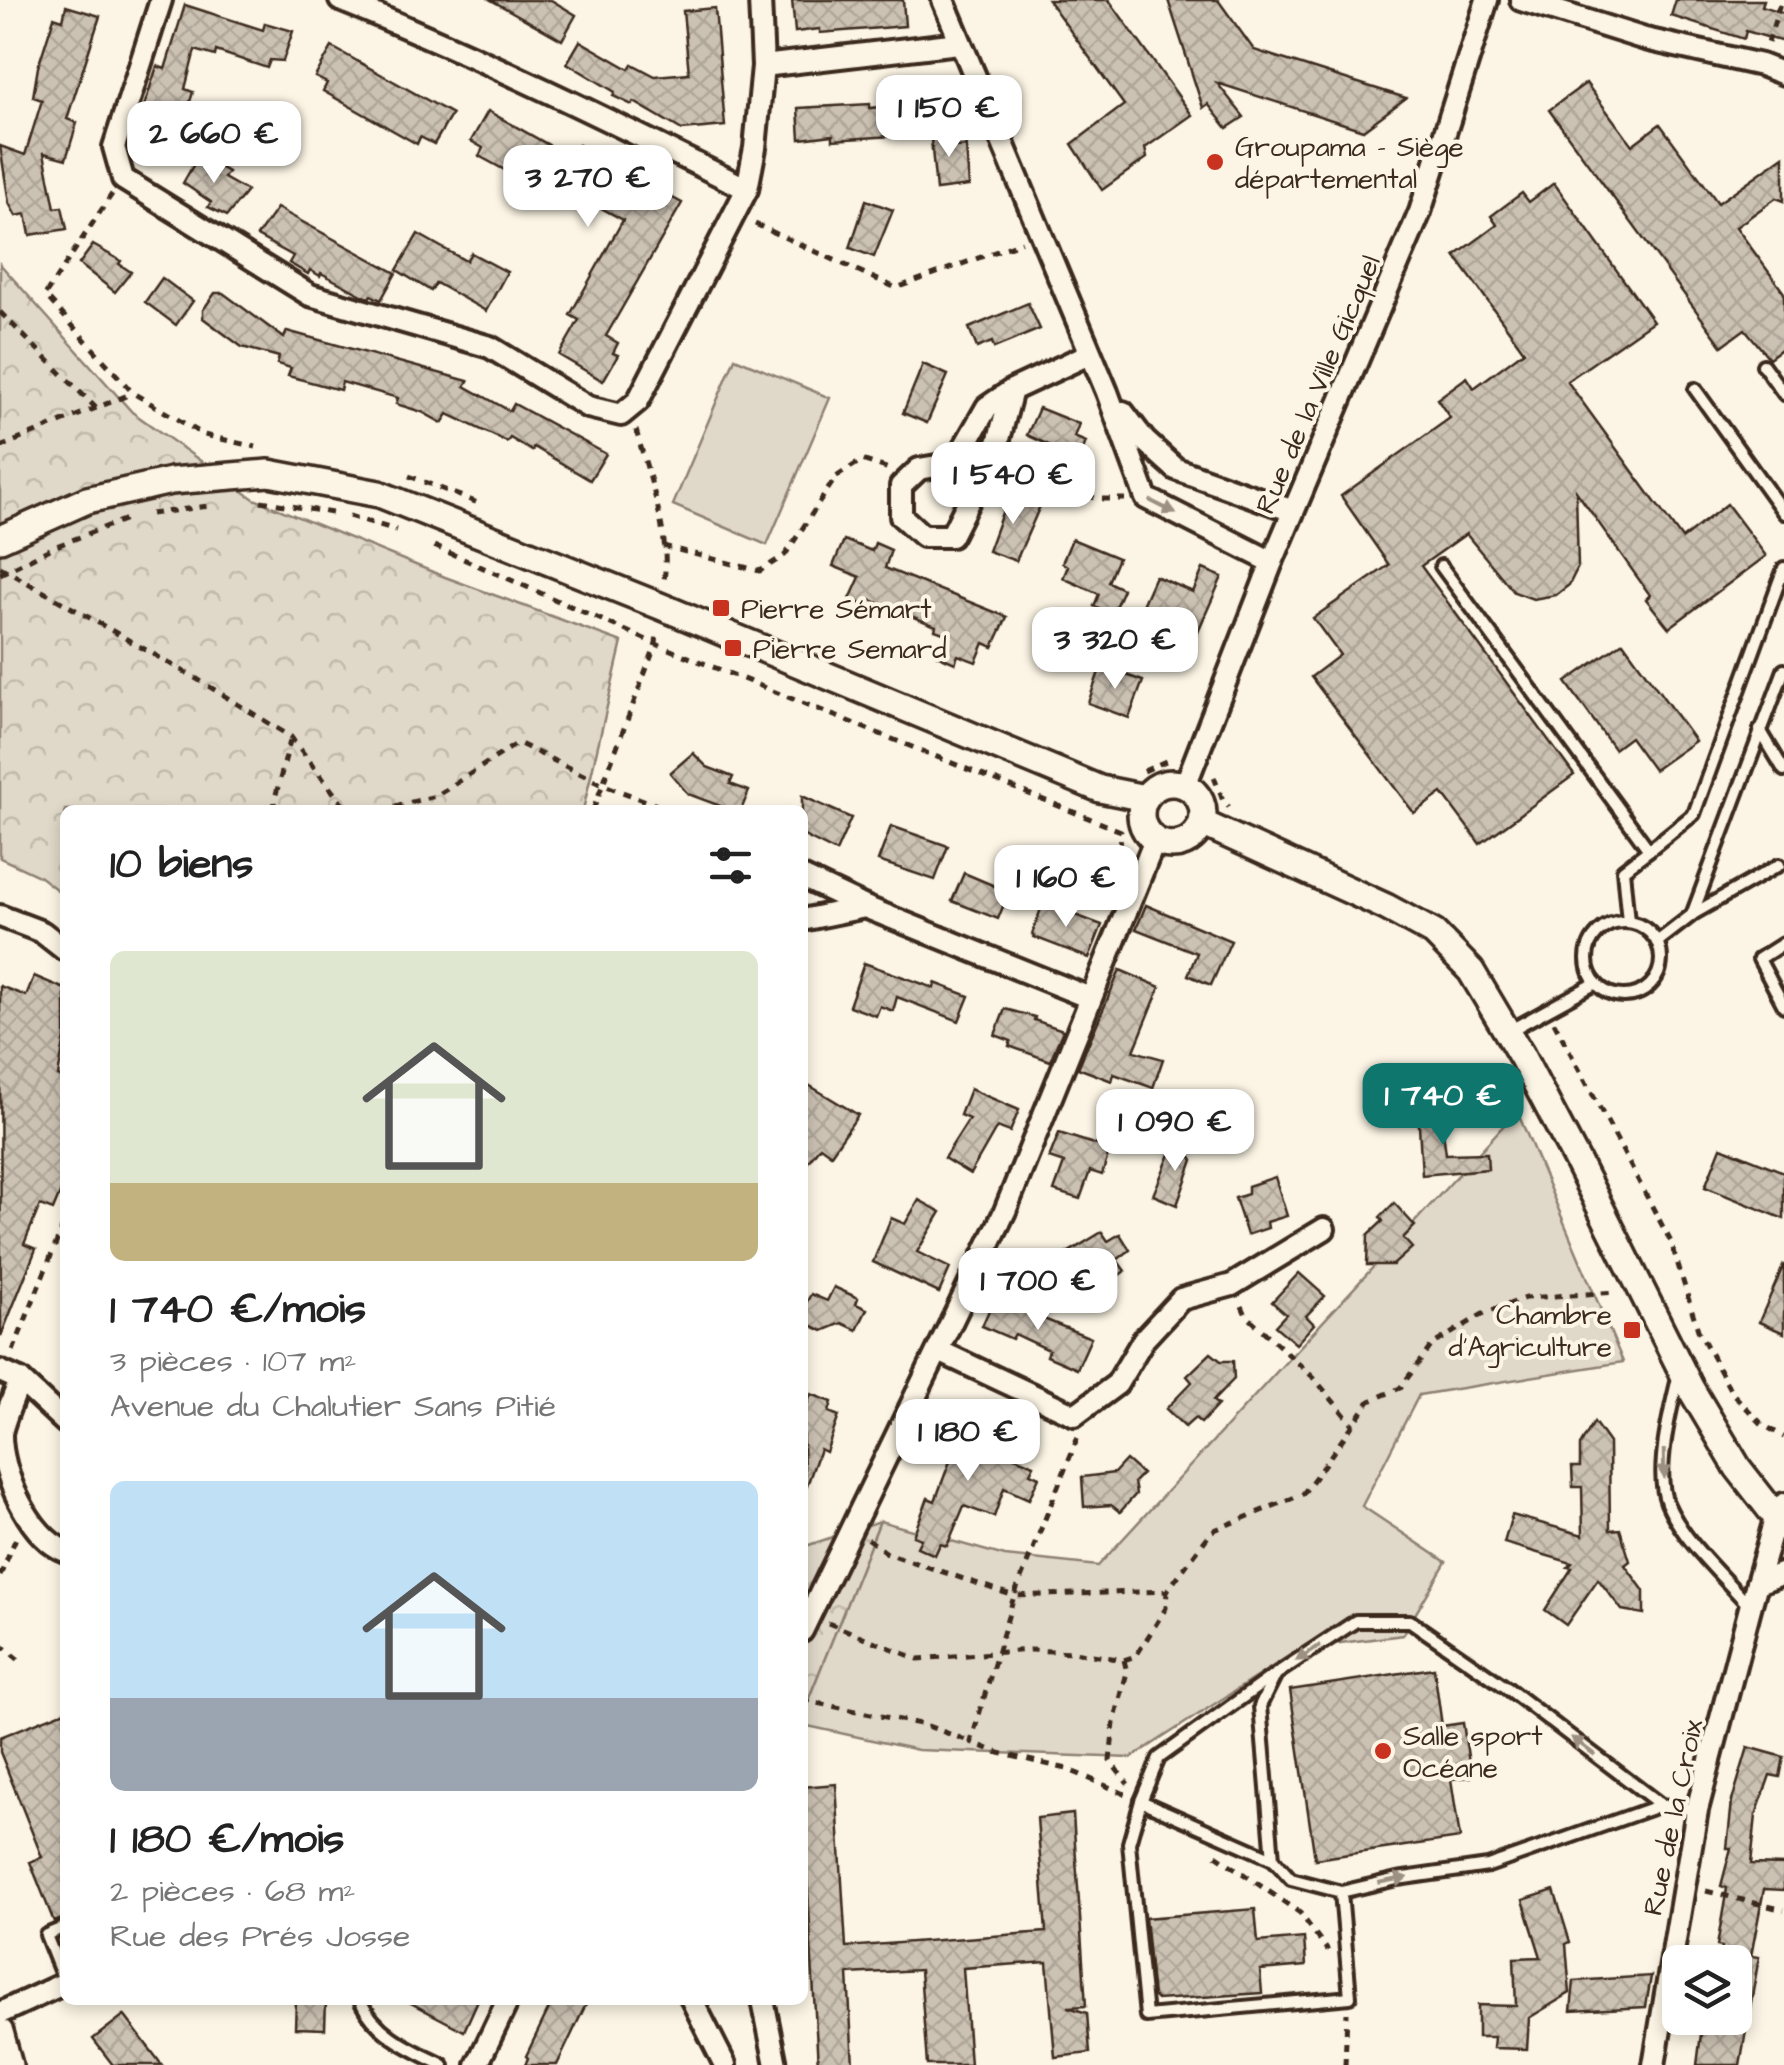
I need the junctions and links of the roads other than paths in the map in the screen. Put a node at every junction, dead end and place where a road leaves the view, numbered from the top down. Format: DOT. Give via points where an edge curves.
graph roads {
  1 [pos="161,0"];
  2 [pos="340,0"];
  3 [pos="760,0"];
  4 [pos="943,0"];
  5 [pos="1488,0"];
  6 [pos="1520,0"];
  7 [pos="960,44"];
  8 [pos="763,66"];
  9 [pos="1784,74"];
  10 [pos="747,189"];
  11 [pos="1089,354"];
  12 [pos="1763,365"];
  13 [pos="1695,388"];
  14 [pos="1012,390"];
  15 [pos="1108,392"];
  16 [pos="1784,394"];
  17 [pos="1293,511"];
  18 [pos="1784,513"];
  19 [pos="0,539"];
  20 [pos="1272,562"];
  21 [pos="1441,566"];
  22 [pos="1784,568"];
  23 [pos="1784,670"];
  24 [pos="1760,730"];
  25 [pos="1784,770"];
  26 [pos="1186,786"];
  27 [pos="1145,798"];
  28 [pos="1202,823"];
  29 [pos="1155,840"];
  30 [pos="1649,850"];
  31 [pos="1782,867"];
  32 [pos="808,880"];
  33 [pos="865,907"];
  34 [pos="1692,915"];
  35 [pos="0,916"];
  36 [pos="808,919"];
  37 [pos="1628,922"];
  38 [pos="1657,942"];
  39 [pos="1784,943"];
  40 [pos="60,946"];
  41 [pos="1596,983"];
  42 [pos="1090,998"];
  43 [pos="1784,1006"];
  44 [pos="1507,1032"];
  45 [pos="1324,1229"];
  46 [pos="938,1351"];
  47 [pos="1680,1368"];
  48 [pos="8,1375"];
  49 [pos="60,1418"];
  50 [pos="1781,1517"];
  51 [pos="60,1549"];
  52 [pos="1784,1572"];
  53 [pos="1757,1583"];
  54 [pos="1750,1608"];
  55 [pos="808,1619"];
  56 [pos="1276,1674"];
  57 [pos="1141,1801"];
  58 [pos="1661,1806"];
  59 [pos="1697,1810"];
  60 [pos="1273,1860"];
  61 [pos="1341,1892"];
  62 [pos="60,1929"];
  63 [pos="60,1970"];
  64 [pos="60,1985"];
  65 [pos="364,2005"];
  66 [pos="506,2005"];
  67 [pos="695,2005"];
  68 [pos="763,2005"];
  69 [pos="0,2013"];
  70 [pos="0,2032"];
  71 [pos="9,2065"];
  72 [pos="443,2065"];
  73 [pos="477,2065"];
  74 [pos="725,2065"];
  75 [pos="776,2065"];
  76 [pos="1654,2065"];
  1 -- 10 [label="street" via="114,148 122,179 310,295 490,347 588,407 621,415 638,401"];
  2 -- 10 [label="street" via="462,51"];
  3 -- 8 [label="street"];
  4 -- 7 [label="street"];
  5 -- 17 [label="street, Rue de la Ville Gicquel" via="1420,212"];
  6 -- 9 [label="street"];
  7 -- 8 [label="street"];
  7 -- 11 [label="street"];
  8 -- 10 [label="street"];
  11 -- 14 [label="street"];
  11 -- 15 [label="street"];
  12 -- 16 [label="lane"];
  13 -- 18 [label="lane"];
  14 -- 14 [label="street" via="987,407 954,462 918,468 901,486 901,516 922,536 952,536 998,443"];
  15 -- 17 [label="street" via="1144,442 1176,469"];
  15 -- 20 [label="street, one-way" via="1146,498"];
  17 -- 20 [label="street, Rue de la Ville Gicquel"];
  19 -- 27 [label="street" via="87,500 170,481 269,474 378,494 1100,789"];
  20 -- 26 [label="street, Rue de la Ville Gicquel"];
  21 -- 30 [label="lane"];
  22 -- 30 [label="lane" via="1694,814"];
  23 -- 24 [label="lane"];
  24 -- 25 [label="lane"];
  24 -- 34 [label="lane"];
  26 -- 27 [label="street" via="1158,786"];
  26 -- 28 [label="street" via="1202,806"];
  27 -- 29 [label="street" via="1143,826"];
  28 -- 29 [label="street" via="1183,844"];
  28 -- 44 [label="street" via="1434,933 1471,972"];
  29 -- 42 [label="street"];
  30 -- 37 [label="lane" via="1623,870"];
  31 -- 34 [label="lane"];
  32 -- 33 [label="street"];
  33 -- 36 [label="street"];
  33 -- 42 [label="street"];
  34 -- 38 [label="lane"];
  35 -- 40 [label="street"];
  37 -- 38 [label="lane"];
  37 -- 41 [label="lane" via="1594,938 1588,965"];
  38 -- 41 [label="lane" via="1661,964 1648,988 1623,996"];
  39 -- 43 [label="lane" via="1759,959"];
  41 -- 44 [label="lane"];
  42 -- 46 [label="street" via="1005,1211"];
  44 -- 47 [label="street"];
  45 -- 46 [label="street" via="1232,1285 1181,1299 1143,1340 1117,1384 1075,1415"];
  46 -- 55 [label="street"];
  47 -- 50 [label="street" via="1738,1468"];
  47 -- 54 [label="lane, one-way" via="1664,1434 1665,1500 1682,1530"];
  48 -- 49 [label="street"];
  48 -- 51 [label="street" via="0,1436 8,1483 25,1516"];
  50 -- 53 [label="street, Rue de la Croix"];
  52 -- 53 [label="street"];
  53 -- 54 [label="street, Rue de la Croix"];
  54 -- 59 [label="street, Rue de la Croix"];
  56 -- 57 [label="lane" via="1159,1758"];
  58 -- 56 [label="lane, one-way" via="1410,1622 1356,1622"];
  56 -- 60 [label="lane" via="1260,1706"];
  57 -- 60 [label="lane"];
  57 -- 61 [label="lane" via="1128,1843 1146,2016 1350,1997"];
  58 -- 59 [label="lane"];
  61 -- 58 [label="lane, one-way" via="1488,1866"];
  59 -- 76 [label="street, Rue de la Croix"];
  60 -- 61 [label="lane" via="1291,1880"];
  62 -- 63 [label="lane" via="46,1934"];
  64 -- 69 [label="street"];
  65 -- 72 [label="lane" via="398,2043"];
  66 -- 73 [label="street"];
  67 -- 74 [label="street"];
  68 -- 75 [label="street"];
  70 -- 71 [label="street"];
}
